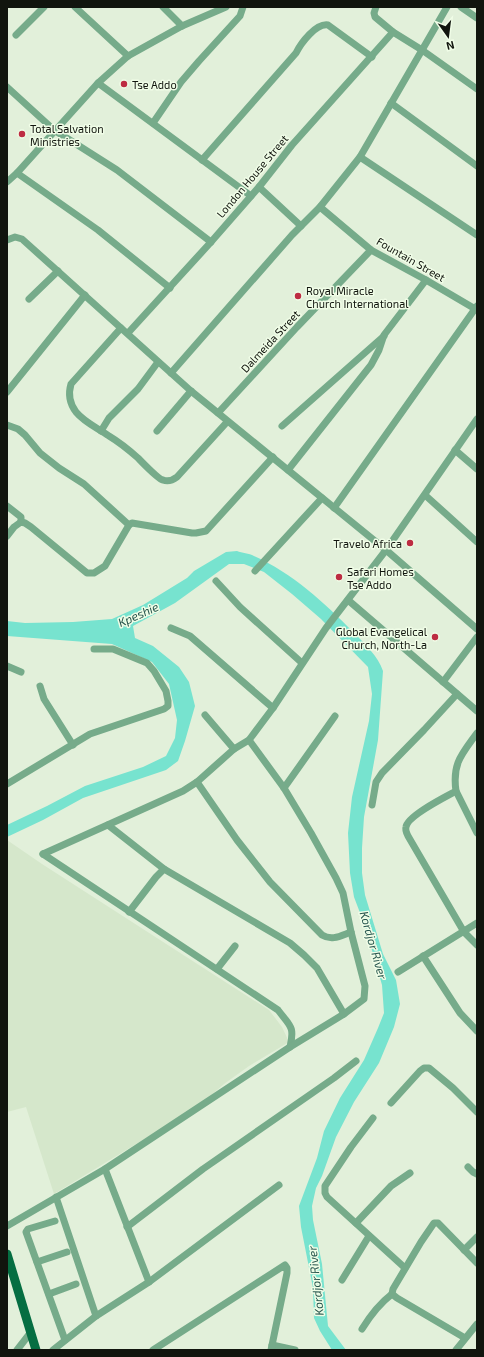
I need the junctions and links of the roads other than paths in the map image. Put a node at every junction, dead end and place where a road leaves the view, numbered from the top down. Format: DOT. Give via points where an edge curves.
graph roads {
  1 [pos="44,7"];
  2 [pos="75,7"];
  3 [pos="163,7"];
  4 [pos="226,7"];
  5 [pos="242,7"];
  6 [pos="376,7"];
  7 [pos="447,7"];
  8 [pos="461,7"];
  9 [pos="477,18"];
  10 [pos="182,26"];
  11 [pos="393,32"];
  12 [pos="16,35"];
  13 [pos="422,50"];
  14 [pos="128,56"];
  15 [pos="372,57"];
  16 [pos="98,84"];
  17 [pos="7,87"];
  18 [pos="477,89"];
  19 [pos="391,103"];
  20 [pos="153,123"];
  21 [pos="54,130"];
  22 [pos="360,157"];
  23 [pos="202,160"];
  24 [pos="477,166"];
  25 [pos="17,172"];
  26 [pos="7,182"];
  27 [pos="259,187"];
  28 [pos="251,196"];
  29 [pos="320,207"];
  30 [pos="301,226"];
  31 [pos="477,235"];
  32 [pos="7,240"];
  33 [pos="211,242"];
  34 [pos="371,250"];
  35 [pos="58,271"];
  36 [pos="426,280"];
  37 [pos="170,288"];
  38 [pos="85,295"];
  39 [pos="29,299"];
  40 [pos="476,308"];
  41 [pos="122,328"];
  42 [pos="128,333"];
  43 [pos="384,335"];
  44 [pos="158,362"];
  45 [pos="171,373"];
  46 [pos="191,391"];
  47 [pos="7,392"];
  48 [pos="218,413"];
  49 [pos="477,419"];
  50 [pos="228,422"];
  51 [pos="7,425"];
  52 [pos="282,426"];
  53 [pos="101,431"];
  54 [pos="157,431"];
  55 [pos="456,450"];
  56 [pos="273,458"];
  57 [pos="477,469"];
  58 [pos="288,470"];
  59 [pos="425,495"];
  60 [pos="322,498"];
  61 [pos="7,506"];
  62 [pos="334,508"];
  63 [pos="21,522"];
  64 [pos="129,525"];
  65 [pos="7,536"];
  66 [pos="477,542"];
  67 [pos="386,550"];
  68 [pos="255,571"];
  69 [pos="216,581"];
  70 [pos="348,600"];
  71 [pos="171,628"];
  72 [pos="477,629"];
  73 [pos="477,637"];
  74 [pos="94,649"];
  75 [pos="302,663"];
  76 [pos="7,666"];
  77 [pos="21,672"];
  78 [pos="443,682"];
  79 [pos="40,686"];
  80 [pos="456,694"];
  81 [pos="273,708"];
  82 [pos="477,711"];
  83 [pos="205,715"];
  84 [pos="335,716"];
  85 [pos="477,733"];
  86 [pos="249,740"];
  87 [pos="73,745"];
  88 [pos="234,749"];
  89 [pos="197,782"];
  90 [pos="7,784"];
  91 [pos="284,788"];
  92 [pos="456,791"];
  93 [pos="372,804"];
  94 [pos="108,825"];
  95 [pos="477,833"];
  96 [pos="164,869"];
  97 [pos="129,912"];
  98 [pos="477,923"];
  99 [pos="351,932"];
  100 [pos="464,932"];
  101 [pos="477,945"];
  102 [pos="235,946"];
  103 [pos="423,956"];
  104 [pos="217,969"];
  105 [pos="398,972"];
  106 [pos="344,1014"];
  107 [pos="477,1030"];
  108 [pos="290,1047"];
  109 [pos="356,1061"];
  110 [pos="391,1103"];
  111 [pos="477,1112"];
  112 [pos="373,1118"];
  113 [pos="468,1167"];
  114 [pos="105,1169"];
  115 [pos="410,1173"];
  116 [pos="477,1174"];
  117 [pos="279,1185"];
  118 [pos="56,1196"];
  119 [pos="55,1221"];
  120 [pos="356,1223"];
  121 [pos="7,1226"];
  122 [pos="127,1227"];
  123 [pos="369,1236"];
  124 [pos="477,1237"];
  125 [pos="464,1250"];
  126 [pos="67,1252"];
  127 [pos="7,1254"];
  128 [pos="37,1262"];
  129 [pos="477,1263"];
  130 [pos="405,1268"];
  131 [pos="342,1280"];
  132 [pos="149,1282"];
  133 [pos="76,1284"];
  134 [pos="49,1294"];
  135 [pos="392,1294"];
  136 [pos="96,1316"];
  137 [pos="477,1324"];
  138 [pos="362,1329"];
  139 [pos="31,1332"];
  140 [pos="465,1338"];
  141 [pos="65,1340"];
  142 [pos="271,1347"];
  143 [pos="17,1350"];
  144 [pos="36,1350"];
  145 [pos="53,1350"];
  146 [pos="153,1350"];
  147 [pos="295,1350"];
  148 [pos="456,1350"];
  1 -- 12 [label="street"];
  2 -- 14 [label="street"];
  3 -- 10 [label="street"];
  4 -- 10 [label="street"];
  5 -- 20 [label="street" via="240,16 199,61"];
  6 -- 11 [label="street" via="375,17"];
  7 -- 13 [label="street"];
  8 -- 9 [label="street"];
  10 -- 14 [label="street"];
  11 -- 13 [label="street"];
  11 -- 15 [label="street, London House Street"];
  13 -- 18 [label="street"];
  13 -- 19 [label="street"];
  14 -- 16 [label="street"];
  15 -- 23 [label="street" via="328,26 319,26"];
  15 -- 27 [label="street, London House Street" via="292,145"];
  16 -- 20 [label="street"];
  16 -- 21 [label="street"];
  17 -- 21 [label="street"];
  19 -- 22 [label="street"];
  19 -- 24 [label="street"];
  20 -- 23 [label="street"];
  21 -- 25 [label="street"];
  21 -- 33 [label="street" via="117,170"];
  22 -- 29 [label="street"];
  22 -- 31 [label="street"];
  23 -- 28 [label="street"];
  25 -- 26 [label="street"];
  25 -- 37 [label="street" via="98,230"];
  27 -- 28 [label="street, London House Street"];
  27 -- 30 [label="street"];
  28 -- 33 [label="street, London House Street"];
  29 -- 30 [label="street"];
  29 -- 34 [label="street, Fountain Street"];
  30 -- 45 [label="street"];
  32 -- 35 [label="street" via="16,237 22,239"];
  33 -- 37 [label="street, London House Street"];
  34 -- 36 [label="street, Fountain Street"];
  34 -- 48 [label="street, Dalmeida Street"];
  35 -- 38 [label="street"];
  35 -- 39 [label="street"];
  36 -- 40 [label="street, Fountain Street"];
  36 -- 43 [label="street"];
  37 -- 42 [label="street, London House Street"];
  38 -- 41 [label="street"];
  38 -- 47 [label="street"];
  40 -- 62 [label="street"];
  41 -- 42 [label="street"];
  41 -- 53 [label="street" via="71,384 69,391 70,400 77,413"];
  42 -- 44 [label="street"];
  43 -- 52 [label="street"];
  43 -- 58 [label="street" via="371,365"];
  44 -- 45 [label="street"];
  44 -- 53 [label="street" via="138,389 109,418"];
  45 -- 46 [label="street"];
  46 -- 48 [label="street"];
  46 -- 54 [label="street"];
  48 -- 50 [label="street"];
  49 -- 55 [label="street"];
  50 -- 53 [label="street" via="177,477 168,481 162,480"];
  50 -- 56 [label="street"];
  51 -- 64 [label="street" via="18,429 40,453 84,484"];
  55 -- 57 [label="street"];
  55 -- 59 [label="street"];
  56 -- 58 [label="street"];
  56 -- 64 [label="street" via="206,531 196,534 135,523"];
  58 -- 60 [label="street"];
  59 -- 66 [label="street"];
  59 -- 67 [label="street"];
  60 -- 62 [label="street"];
  60 -- 68 [label="street"];
  61 -- 63 [label="street" via="21,517"];
  62 -- 67 [label="street"];
  63 -- 64 [label="street" via="31,526 87,573 94,573 105,566"];
  63 -- 65 [label="street"];
  67 -- 70 [label="street"];
  67 -- 72 [label="street"];
  69 -- 75 [label="street" via="240,607"];
  70 -- 75 [label="street"];
  70 -- 78 [label="street"];
  71 -- 81 [label="street" via="190,636"];
  73 -- 78 [label="street"];
  74 -- 87 [label="street" via="113,649 147,663 166,691 168,706 90,734"];
  75 -- 81 [label="street"];
  76 -- 77 [label="street"];
  78 -- 80 [label="street"];
  79 -- 87 [label="street" via="44,699"];
  80 -- 82 [label="street"];
  80 -- 93 [label="street" via="382,773 376,782"];
  81 -- 86 [label="street"];
  83 -- 88 [label="street"];
  84 -- 91 [label="street"];
  85 -- 92 [label="street" via="455,767"];
  86 -- 88 [label="street"];
  86 -- 91 [label="street"];
  87 -- 90 [label="street"];
  88 -- 89 [label="street"];
  89 -- 94 [label="street" via="183,791"];
  89 -- 99 [label="street" via="270,882 322,935 331,939"];
  91 -- 99 [label="street" via="336,878 343,894"];
  92 -- 95 [label="street"];
  92 -- 100 [label="street" via="420,812 408,821 405,828"];
  94 -- 96 [label="street"];
  94 -- 97 [label="street" via="43,854"];
  96 -- 97 [label="street"];
  96 -- 106 [label="street" via="284,940 304,955 317,968"];
  97 -- 104 [label="street"];
  98 -- 100 [label="street"];
  99 -- 106 [label="street" via="365,992 364,999"];
  100 -- 101 [label="street"];
  100 -- 103 [label="street"];
  102 -- 104 [label="street"];
  103 -- 105 [label="street"];
  103 -- 107 [label="street" via="460,1012"];
  104 -- 108 [label="street" via="278,1010 290,1023 293,1036"];
  106 -- 108 [label="street"];
  108 -- 114 [label="street"];
  109 -- 122 [label="street" via="203,1169"];
  110 -- 111 [label="street" via="420,1071 428,1068"];
  112 -- 120 [label="street" via="325,1186 327,1197"];
  113 -- 116 [label="street"];
  114 -- 118 [label="street"];
  114 -- 122 [label="street"];
  115 -- 120 [label="street" via="391,1186"];
  117 -- 132 [label="street"];
  118 -- 121 [label="street"];
  118 -- 136 [label="street"];
  119 -- 128 [label="street" via="27,1230"];
  120 -- 123 [label="street"];
  122 -- 132 [label="street"];
  123 -- 130 [label="street"];
  123 -- 131 [label="street"];
  124 -- 125 [label="street"];
  125 -- 129 [label="street"];
  125 -- 130 [label="street" via="438,1223 434,1223"];
  126 -- 128 [label="street"];
  127 -- 139 [label="main road"];
  128 -- 134 [label="street"];
  130 -- 135 [label="street"];
  132 -- 136 [label="street"];
  133 -- 134 [label="street"];
  134 -- 141 [label="street"];
  135 -- 138 [label="street" via="382,1302"];
  135 -- 140 [label="street"];
  136 -- 141 [label="street"];
  137 -- 140 [label="street"];
  139 -- 143 [label="street"];
  139 -- 144 [label="main road"];
  140 -- 148 [label="street"];
  141 -- 145 [label="street"];
  142 -- 146 [label="street" via="287,1273 285,1265"];
  142 -- 147 [label="street"];
}
